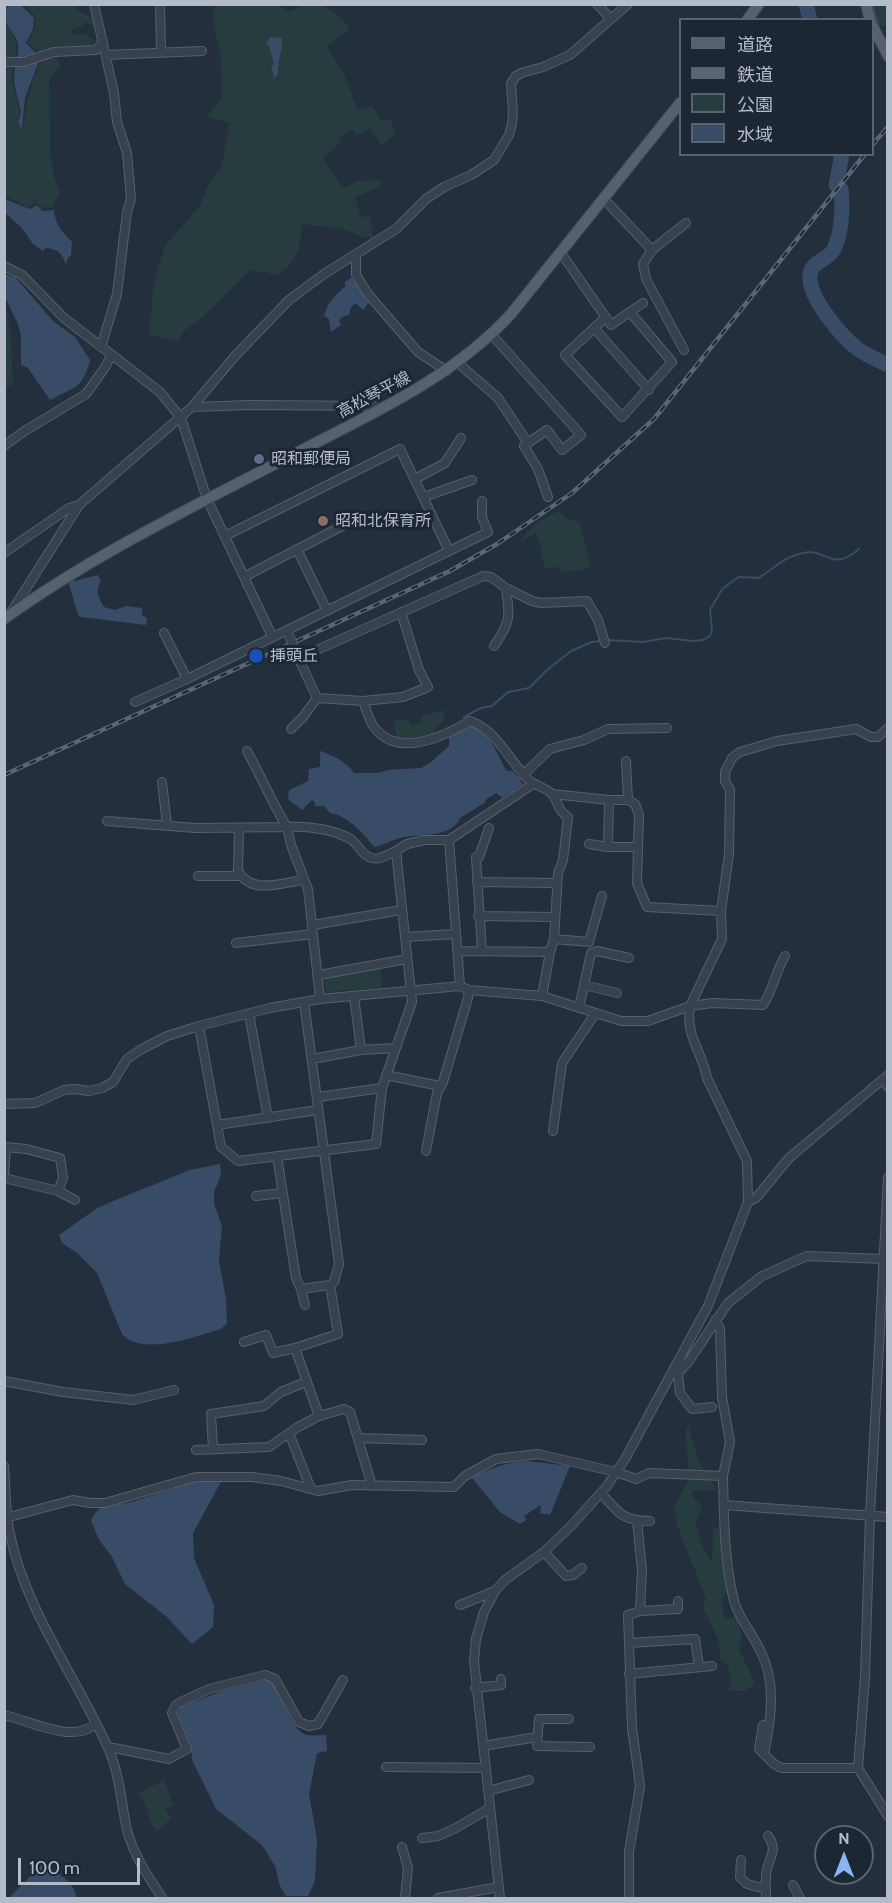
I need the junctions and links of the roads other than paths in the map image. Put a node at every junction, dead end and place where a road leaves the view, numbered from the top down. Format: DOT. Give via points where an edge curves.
graph roads {
  1 [pos="94,4"];
  2 [pos="160,4"];
  3 [pos="597,4"];
  4 [pos="628,4"];
  5 [pos="759,4"];
  6 [pos="748,18"];
  7 [pos="611,19"];
  8 [pos="874,27"];
  9 [pos="103,41"];
  10 [pos="202,51"];
  11 [pos="161,52"];
  12 [pos="106,55"];
  13 [pos="888,56"];
  14 [pos="4,63"];
  15 [pos="679,105"];
  16 [pos="604,199"];
  17 [pos="686,223"];
  18 [pos="652,250"];
  19 [pos="561,253"];
  20 [pos="356,255"];
  21 [pos="4,266"];
  22 [pos="644,303"];
  23 [pos="630,312"];
  24 [pos="606,317"];
  25 [pos="594,328"];
  26 [pos="492,335"];
  27 [pos="101,347"];
  28 [pos="684,350"];
  29 [pos="111,355"];
  30 [pos="458,363"];
  31 [pos="447,371"];
  32 [pos="649,390"];
  33 [pos="386,406"];
  34 [pos="192,407"];
  35 [pos="180,418"];
  36 [pos="461,438"];
  37 [pos="528,443"];
  38 [pos="4,446"];
  39 [pos="415,479"];
  40 [pos="472,480"];
  41 [pos="424,497"];
  42 [pos="548,497"];
  43 [pos="207,499"];
  44 [pos="482,501"];
  45 [pos="79,505"];
  46 [pos="346,524"];
  47 [pos="225,536"];
  48 [pos="297,549"];
  49 [pos="449,551"];
  50 [pos="4,553"];
  51 [pos="244,577"];
  52 [pos="506,588"];
  53 [pos="327,611"];
  54 [pos="401,612"];
  55 [pos="6,618"];
  56 [pos="288,632"];
  57 [pos="164,633"];
  58 [pos="272,636"];
  59 [pos="605,641"];
  60 [pos="494,646"];
  61 [pos="298,657"];
  62 [pos="187,679"];
  63 [pos="317,698"];
  64 [pos="363,700"];
  65 [pos="135,702"];
  66 [pos="667,728"];
  67 [pos="888,728"];
  68 [pos="291,729"];
  69 [pos="247,751"];
  70 [pos="626,760"];
  71 [pos="523,775"];
  72 [pos="162,782"];
  73 [pos="533,784"];
  74 [pos="552,794"];
  75 [pos="609,800"];
  76 [pos="628,800"];
  77 [pos="107,821"];
  78 [pos="167,825"];
  79 [pos="287,827"];
  80 [pos="239,828"];
  81 [pos="489,828"];
  82 [pos="449,840"];
  83 [pos="589,844"];
  84 [pos="608,847"];
  85 [pos="637,847"];
  86 [pos="396,851"];
  87 [pos="198,876"];
  88 [pos="241,876"];
  89 [pos="303,880"];
  90 [pos="477,882"];
  91 [pos="557,883"];
  92 [pos="602,896"];
  93 [pos="401,910"];
  94 [pos="721,912"];
  95 [pos="478,916"];
  96 [pos="555,917"];
  97 [pos="313,930"];
  98 [pos="455,934"];
  99 [pos="405,937"];
  100 [pos="554,939"];
  101 [pos="236,943"];
  102 [pos="458,951"];
  103 [pos="482,951"];
  104 [pos="550,952"];
  105 [pos="785,956"];
  106 [pos="630,958"];
  107 [pos="407,959"];
  108 [pos="319,975"];
  109 [pos="584,985"];
  110 [pos="460,986"];
  111 [pos="469,990"];
  112 [pos="411,991"];
  113 [pos="617,993"];
  114 [pos="354,996"];
  115 [pos="542,996"];
  116 [pos="320,999"];
  117 [pos="304,1002"];
  118 [pos="690,1006"];
  119 [pos="579,1008"];
  120 [pos="249,1014"];
  121 [pos="596,1014"];
  122 [pos="199,1026"];
  123 [pos="395,1047"];
  124 [pos="361,1050"];
  125 [pos="312,1059"];
  126 [pos="386,1076"];
  127 [pos="886,1080"];
  128 [pos="440,1086"];
  129 [pos="382,1088"];
  130 [pos="318,1097"];
  131 [pos="4,1104"];
  132 [pos="318,1110"];
  133 [pos="268,1118"];
  134 [pos="217,1125"];
  135 [pos="554,1131"];
  136 [pos="325,1149"];
  137 [pos="426,1151"];
  138 [pos="277,1156"];
  139 [pos="4,1176"];
  140 [pos="888,1177"];
  141 [pos="58,1191"];
  142 [pos="282,1192"];
  143 [pos="256,1196"];
  144 [pos="75,1200"];
  145 [pos="748,1202"];
  146 [pos="884,1259"];
  147 [pos="330,1285"];
  148 [pos="301,1289"];
  149 [pos="305,1305"];
  150 [pos="715,1320"];
  151 [pos="244,1342"];
  152 [pos="296,1348"];
  153 [pos="675,1373"];
  154 [pos="4,1381"];
  155 [pos="306,1382"];
  156 [pos="174,1390"];
  157 [pos="712,1407"];
  158 [pos="319,1416"];
  159 [pos="290,1432"];
  160 [pos="358,1438"];
  161 [pos="422,1440"];
  162 [pos="213,1449"];
  163 [pos="196,1450"];
  164 [pos="4,1466"];
  165 [pos="616,1472"];
  166 [pos="723,1476"];
  167 [pos="372,1486"];
  168 [pos="311,1488"];
  169 [pos="601,1493"];
  170 [pos="724,1505"];
  171 [pos="870,1515"];
  172 [pos="9,1517"];
  173 [pos="888,1517"];
  174 [pos="637,1521"];
  175 [pos="650,1521"];
  176 [pos="7,1533"];
  177 [pos="544,1552"];
  178 [pos="582,1568"];
  179 [pos="495,1591"];
  180 [pos="678,1601"];
  181 [pos="460,1605"];
  182 [pos="640,1611"];
  183 [pos="629,1643"];
  184 [pos="712,1666"];
  185 [pos="699,1667"];
  186 [pos="629,1674"];
  187 [pos="501,1679"];
  188 [pos="343,1680"];
  189 [pos="475,1688"];
  190 [pos="4,1715"];
  191 [pos="569,1719"];
  192 [pos="95,1724"];
  193 [pos="763,1725"];
  194 [pos="537,1737"];
  195 [pos="483,1746"];
  196 [pos="590,1747"];
  197 [pos="109,1749"];
  198 [pos="764,1754"];
  199 [pos="386,1767"];
  200 [pos="486,1768"];
  201 [pos="858,1768"];
  202 [pos="529,1780"];
  203 [pos="488,1791"];
  204 [pos="490,1808"];
  205 [pos="888,1816"];
  206 [pos="768,1836"];
  207 [pos="422,1838"];
  208 [pos="402,1846"];
  209 [pos="741,1860"];
  210 [pos="793,1885"];
  211 [pos="499,1887"];
  212 [pos="766,1894"];
  213 [pos="162,1899"];
  214 [pos="405,1899"];
  215 [pos="438,1899"];
  216 [pos="500,1899"];
  217 [pos="629,1899"];
  218 [pos="800,1899"];
  1 -- 9 [label="street"];
  2 -- 11 [label="street"];
  3 -- 7 [label="street"];
  4 -- 7 [label="street"];
  5 -- 6 [label="main road"];
  7 -- 20 [label="street" via="570,55 514,77 512,124 494,160 426,199 396,229"];
  8 -- 13 [label="main road"];
  9 -- 12 [label="street"];
  9 -- 14 [label="street" via="96,50 54,51 23,62"];
  10 -- 11 [label="street"];
  11 -- 12 [label="street"];
  12 -- 27 [label="street" via="117,122 127,153 131,199 117,294"];
  15 -- 16 [label="main road, 高松琴平線"];
  16 -- 18 [label="street"];
  16 -- 19 [label="main road, 高松琴平線"];
  17 -- 18 [label="street"];
  18 -- 28 [label="street" via="644,264 646,279"];
  19 -- 24 [label="street"];
  19 -- 26 [label="main road, 高松琴平線"];
  20 -- 31 [label="street" via="356,275 368,294 418,352"];
  20 -- 34 [label="street" via="290,300"];
  21 -- 27 [label="street" via="22,274 64,318"];
  22 -- 23 [label="street"];
  23 -- 24 [label="street" via="611,325"];
  23 -- 32 [label="street" via="672,362"];
  24 -- 25 [label="street"];
  25 -- 32 [label="street"];
  25 -- 32 [label="street" via="565,355 622,417"];
  26 -- 30 [label="main road, 高松琴平線"];
  26 -- 37 [label="street" via="581,435 562,450 547,430"];
  27 -- 29 [label="street"];
  29 -- 35 [label="street" via="160,392"];
  29 -- 38 [label="street" via="86,394"];
  30 -- 31 [label="main road, 高松琴平線"];
  30 -- 37 [label="street" via="498,398"];
  31 -- 33 [label="main road, 高松琴平線"];
  33 -- 34 [label="street"];
  33 -- 43 [label="main road, 高松琴平線"];
  34 -- 35 [label="street"];
  35 -- 43 [label="street"];
  35 -- 45 [label="street"];
  36 -- 39 [label="street" via="444,463"];
  37 -- 42 [label="street" via="524,446"];
  39 -- 41 [label="street"];
  39 -- 47 [label="street" via="400,449"];
  40 -- 41 [label="street"];
  41 -- 49 [label="street"];
  43 -- 47 [label="street"];
  43 -- 55 [label="main road, 高松琴平線" via="64,578"];
  44 -- 49 [label="street" via="482,517 488,532"];
  45 -- 50 [label="street"];
  45 -- 55 [label="street"];
  46 -- 48 [label="street"];
  47 -- 51 [label="street"];
  48 -- 51 [label="street"];
  48 -- 53 [label="street"];
  49 -- 53 [label="street"];
  51 -- 58 [label="street"];
  52 -- 54 [label="street" via="483,576"];
  52 -- 59 [label="street" via="541,603 587,601"];
  52 -- 60 [label="street" via="507,628"];
  53 -- 56 [label="street"];
  54 -- 61 [label="street"];
  54 -- 64 [label="street" via="428,687 403,697"];
  56 -- 58 [label="street"];
  56 -- 61 [label="street, bridge"];
  57 -- 62 [label="street"];
  58 -- 62 [label="street"];
  61 -- 63 [label="street"];
  62 -- 65 [label="street"];
  63 -- 64 [label="street"];
  63 -- 68 [label="street"];
  64 -- 71 [label="street" via="372,725 389,740 423,742 470,721 480,724"];
  66 -- 71 [label="street" via="608,729 550,749"];
  67 -- 94 [label="street" via="878,737 856,729 777,741 732,758 725,772 730,790 729,854"];
  69 -- 79 [label="street"];
  70 -- 76 [label="street"];
  71 -- 73 [label="street"];
  72 -- 78 [label="street"];
  73 -- 74 [label="street"];
  73 -- 82 [label="street"];
  74 -- 75 [label="street"];
  74 -- 91 [label="street" via="560,812 567,817"];
  75 -- 76 [label="street"];
  75 -- 84 [label="street"];
  76 -- 85 [label="street" via="635,804 639,815"];
  77 -- 78 [label="street"];
  78 -- 80 [label="street"];
  79 -- 80 [label="street"];
  79 -- 86 [label="street" via="304,826 339,834 354,841 368,857 377,859"];
  79 -- 89 [label="street"];
  80 -- 88 [label="street"];
  81 -- 90 [label="street" via="476,858"];
  82 -- 86 [label="street" via="425,840"];
  82 -- 98 [label="street"];
  83 -- 84 [label="street"];
  84 -- 85 [label="street"];
  85 -- 94 [label="street" via="636,883 647,906"];
  86 -- 93 [label="street"];
  87 -- 88 [label="street"];
  88 -- 89 [label="street" via="258,887"];
  89 -- 97 [label="street" via="308,889"];
  90 -- 91 [label="street"];
  90 -- 95 [label="street"];
  91 -- 96 [label="street"];
  92 -- 100 [label="street" via="589,942"];
  93 -- 97 [label="street"];
  93 -- 99 [label="street"];
  94 -- 118 [label="street" via="722,939"];
  95 -- 96 [label="street"];
  95 -- 103 [label="street"];
  96 -- 100 [label="street"];
  97 -- 101 [label="street"];
  97 -- 108 [label="street"];
  98 -- 99 [label="street"];
  98 -- 102 [label="street"];
  99 -- 107 [label="street"];
  100 -- 104 [label="street"];
  102 -- 103 [label="street"];
  102 -- 110 [label="street"];
  103 -- 104 [label="street"];
  104 -- 115 [label="street"];
  105 -- 118 [label="street" via="774,977 773,991 763,1005"];
  106 -- 109 [label="street" via="591,953"];
  107 -- 108 [label="street"];
  107 -- 112 [label="street"];
  108 -- 116 [label="street"];
  109 -- 113 [label="street"];
  109 -- 119 [label="street"];
  110 -- 111 [label="street"];
  110 -- 112 [label="street"];
  111 -- 115 [label="street"];
  111 -- 128 [label="street"];
  112 -- 114 [label="street"];
  112 -- 123 [label="street" via="412,1002"];
  114 -- 116 [label="street"];
  114 -- 124 [label="street"];
  115 -- 119 [label="street"];
  116 -- 117 [label="street"];
  117 -- 120 [label="street"];
  117 -- 125 [label="street"];
  118 -- 121 [label="street" via="648,1021 621,1021"];
  118 -- 145 [label="street" via="688,1017 694,1046 747,1161"];
  119 -- 121 [label="street"];
  120 -- 122 [label="street"];
  120 -- 133 [label="street"];
  121 -- 135 [label="street" via="562,1064"];
  122 -- 131 [label="street" via="140,1050 127,1059 113,1082 102,1088 64,1090 35,1103"];
  122 -- 134 [label="street"];
  123 -- 124 [label="street"];
  123 -- 126 [label="street"];
  124 -- 125 [label="street"];
  125 -- 130 [label="street"];
  126 -- 128 [label="street"];
  126 -- 129 [label="street"];
  127 -- 145 [label="street" via="789,1158 756,1198"];
  128 -- 137 [label="street"];
  129 -- 130 [label="street"];
  129 -- 136 [label="street" via="376,1144"];
  130 -- 132 [label="street"];
  132 -- 133 [label="street"];
  132 -- 136 [label="street"];
  133 -- 134 [label="street"];
  134 -- 138 [label="street" via="221,1147 238,1161"];
  136 -- 138 [label="street"];
  136 -- 147 [label="street" via="339,1264"];
  138 -- 142 [label="street"];
  139 -- 141 [label="street"];
  139 -- 141 [label="street" via="6,1147 60,1158 63,1178"];
  140 -- 146 [label="street"];
  141 -- 144 [label="street"];
  142 -- 143 [label="street"];
  142 -- 148 [label="street"];
  145 -- 153 [label="street" via="708,1306"];
  146 -- 150 [label="street" via="800,1258 762,1276 728,1303"];
  146 -- 171 [label="street"];
  147 -- 148 [label="street"];
  147 -- 152 [label="street" via="338,1334"];
  148 -- 149 [label="street"];
  150 -- 153 [label="street" via="689,1361"];
  150 -- 166 [label="street" via="720,1329 722,1397 730,1442"];
  151 -- 152 [label="street" via="266,1335 273,1353"];
  152 -- 155 [label="street"];
  153 -- 157 [label="street" via="680,1393 692,1409"];
  153 -- 165 [label="street"];
  154 -- 156 [label="street" via="133,1400"];
  155 -- 158 [label="street"];
  155 -- 162 [label="street" via="281,1392 264,1406 211,1414"];
  158 -- 159 [label="street"];
  158 -- 160 [label="street" via="344,1409 350,1412"];
  159 -- 162 [label="street" via="269,1447"];
  159 -- 168 [label="street"];
  160 -- 161 [label="street"];
  160 -- 167 [label="street"];
  162 -- 163 [label="street"];
  164 -- 172 [label="street"];
  165 -- 166 [label="street" via="636,1479 649,1473"];
  165 -- 167 [label="street" via="538,1454 496,1459 465,1476 454,1487"];
  165 -- 169 [label="street"];
  166 -- 170 [label="street"];
  167 -- 168 [label="street" via="352,1485 326,1491"];
  168 -- 172 [label="street" via="252,1477 196,1477 105,1503 73,1500"];
  169 -- 174 [label="street" via="621,1515"];
  169 -- 177 [label="street"];
  170 -- 171 [label="street"];
  170 -- 198 [label="street" via="735,1602 767,1668 771,1693"];
  171 -- 173 [label="street"];
  171 -- 201 [label="street"];
  172 -- 176 [label="street"];
  174 -- 175 [label="street"];
  174 -- 182 [label="street" via="642,1570"];
  176 -- 192 [label="street" via="28,1589"];
  177 -- 178 [label="street" via="566,1576"];
  177 -- 179 [label="street"];
  179 -- 181 [label="street"];
  179 -- 189 [label="street" via="473,1650"];
  180 -- 182 [label="street" via="678,1609"];
  182 -- 183 [label="street" via="628,1615"];
  183 -- 185 [label="street" via="695,1639"];
  183 -- 186 [label="street"];
  184 -- 185 [label="street"];
  185 -- 186 [label="street"];
  186 -- 217 [label="street" via="640,1786 629,1852"];
  187 -- 189 [label="street" via="501,1685"];
  188 -- 197 [label="street" via="318,1724 299,1722 275,1679 265,1676 210,1689 176,1705 172,1713 187,1749 169,1759"];
  189 -- 195 [label="street"];
  190 -- 192 [label="street" via="64,1732 90,1730"];
  191 -- 194 [label="street" via="539,1719"];
  192 -- 197 [label="street"];
  193 -- 198 [label="street" via="759,1749"];
  194 -- 195 [label="street"];
  194 -- 196 [label="street" via="537,1746"];
  195 -- 200 [label="street"];
  197 -- 213 [label="street" via="121,1787 131,1843"];
  198 -- 201 [label="street" via="781,1768"];
  199 -- 200 [label="street"];
  200 -- 203 [label="street"];
  201 -- 205 [label="street"];
  202 -- 203 [label="street"];
  203 -- 204 [label="street"];
  204 -- 207 [label="street" via="438,1836"];
  204 -- 211 [label="street"];
  206 -- 212 [label="street" via="773,1843 773,1857 767,1868"];
  208 -- 214 [label="street" via="408,1868"];
  209 -- 212 [label="street" via="740,1877"];
  210 -- 218 [label="street"];
  211 -- 215 [label="street"];
  211 -- 216 [label="street"];
}
